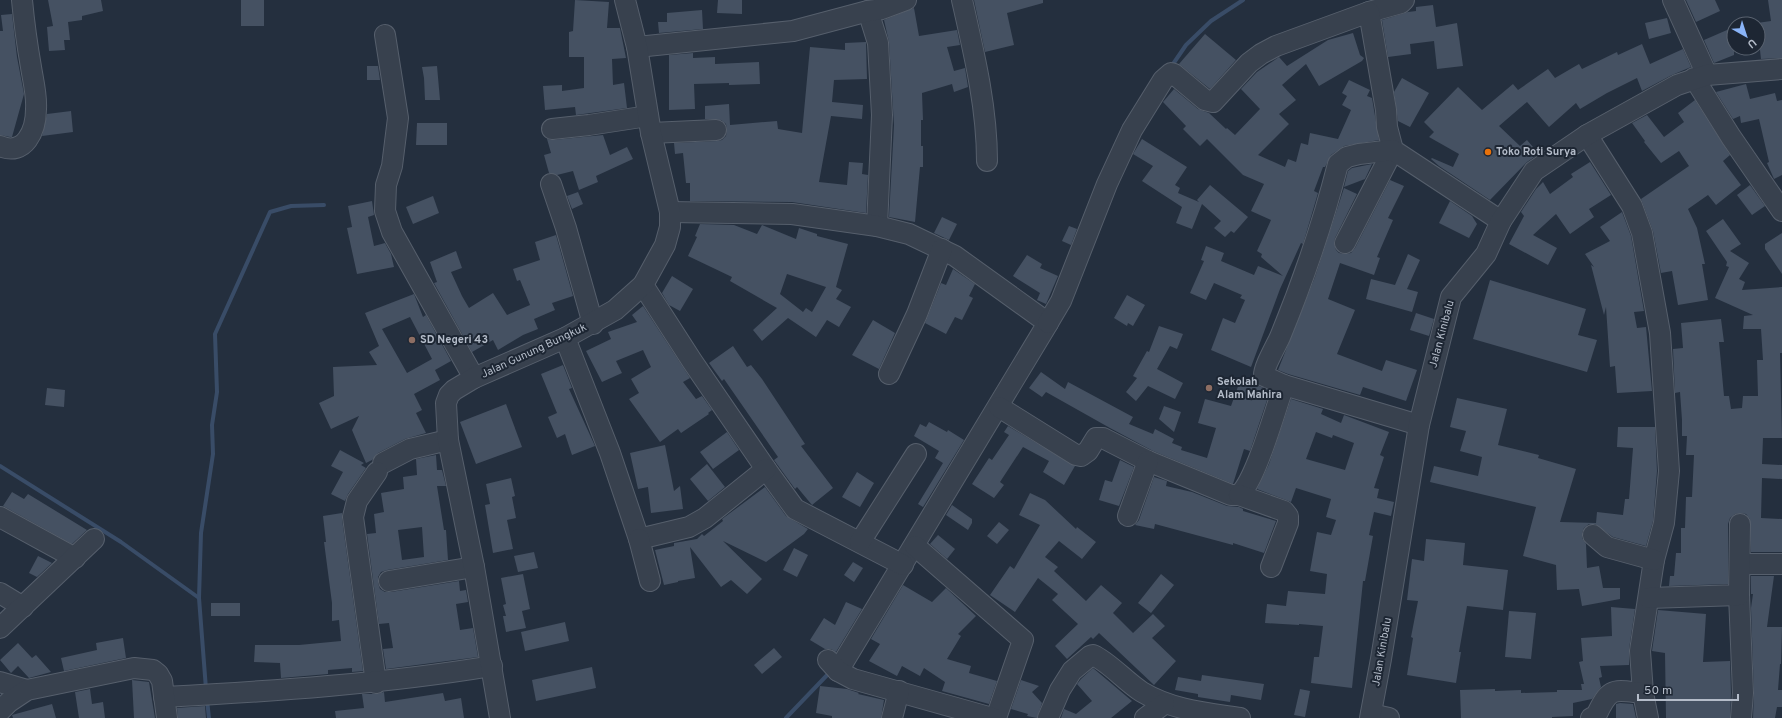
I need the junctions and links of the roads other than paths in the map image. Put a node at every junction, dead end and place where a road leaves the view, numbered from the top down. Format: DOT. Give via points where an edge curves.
graph roads {
  1 [pos="22,0"];
  2 [pos="625,0"];
  3 [pos="906,0"];
  4 [pos="962,0"];
  5 [pos="1404,0"];
  6 [pos="1673,0"];
  7 [pos="868,10"];
  8 [pos="1369,12"];
  9 [pos="385,35"];
  10 [pos="637,47"];
  11 [pos="1782,69"];
  12 [pos="1700,77"];
  13 [pos="650,124"];
  14 [pos="552,128"];
  15 [pos="716,130"];
  16 [pos="1587,135"];
  17 [pos="0,146"];
  18 [pos="1393,150"];
  19 [pos="987,161"];
  20 [pos="551,184"];
  21 [pos="1782,211"];
  22 [pos="670,212"];
  23 [pos="1501,221"];
  24 [pos="877,226"];
  25 [pos="1345,243"];
  26 [pos="942,248"];
  27 [pos="643,285"];
  28 [pos="1046,321"];
  29 [pos="593,324"];
  30 [pos="565,338"];
  31 [pos="889,374"];
  32 [pos="474,378"];
  33 [pos="1284,385"];
  34 [pos="999,407"];
  35 [pos="1419,425"];
  36 [pos="448,440"];
  37 [pos="916,454"];
  38 [pos="1148,461"];
  39 [pos="766,469"];
  40 [pos="1239,495"];
  41 [pos="1128,516"];
  42 [pos="0,517"];
  43 [pos="1740,524"];
  44 [pos="1593,535"];
  45 [pos="94,539"];
  46 [pos="639,539"];
  47 [pos="860,542"];
  48 [pos="915,546"];
  49 [pos="75,558"];
  50 [pos="1654,560"];
  51 [pos="900,563"];
  52 [pos="1740,564"];
  53 [pos="1782,564"];
  54 [pos="474,567"];
  55 [pos="1271,568"];
  56 [pos="389,581"];
  57 [pos="650,581"];
  58 [pos="0,593"];
  59 [pos="1739,595"];
  60 [pos="1649,598"];
  61 [pos="23,607"];
  62 [pos="0,628"];
  63 [pos="492,666"];
  64 [pos="0,682"];
  65 [pos="376,683"];
  66 [pos="27,690"];
  67 [pos="899,691"];
  68 [pos="1644,693"];
  69 [pos="164,697"];
  70 [pos="1164,704"];
  71 [pos="0,711"];
  72 [pos="1197,715"];
  73 [pos="1376,717"];
  74 [pos="166,718"];
  75 [pos="500,718"];
  76 [pos="892,718"];
  77 [pos="992,718"];
  78 [pos="996,718"];
  79 [pos="1048,718"];
  80 [pos="1145,718"];
  81 [pos="1240,718"];
  82 [pos="1591,718"];
  83 [pos="1648,718"];
  84 [pos="1741,718"];
  1 -- 17 [label="street" via="36,109 33,129 25,143 16,149"];
  2 -- 10 [label="street, Jalan Gunung Bungkuk"];
  3 -- 7 [label="street" via="882,9"];
  4 -- 19 [label="street" via="987,135"];
  5 -- 8 [label="street"];
  6 -- 12 [label="street"];
  7 -- 10 [label="street" via="793,31"];
  7 -- 24 [label="street" via="878,43 882,115"];
  8 -- 18 [label="street"];
  8 -- 28 [label="street" via="1276,46 1261,54 1249,63 1213,102 1206,100 1174,74 1166,77 1132,130 1107,184 1062,301"];
  9 -- 32 [label="street" via="398,118 392,166 386,185 386,211 392,232"];
  10 -- 13 [label="street, Jalan Gunung Bungkuk"];
  11 -- 12 [label="street, Jalan Kinibalu"];
  12 -- 16 [label="street, Jalan Kinibalu" via="1677,84"];
  12 -- 21 [label="street" via="1731,137"];
  13 -- 14 [label="street"];
  13 -- 15 [label="street"];
  13 -- 22 [label="street, Jalan Gunung Bungkuk"];
  16 -- 23 [label="street, Jalan Kinibalu" via="1534,170"];
  16 -- 50 [label="street" via="1637,218 1660,333 1669,471 1664,523"];
  18 -- 23 [label="street"];
  18 -- 25 [label="street"];
  18 -- 33 [label="street" via="1359,154 1338,164 1302,279 1282,334 1264,373 1266,378"];
  20 -- 29 [label="street"];
  22 -- 24 [label="street" via="792,214"];
  22 -- 27 [label="street, Jalan Gunung Bungkuk" via="670,227 665,246"];
  23 -- 35 [label="street, Jalan Kinibalu" via="1486,254 1451,297"];
  24 -- 26 [label="street" via="909,234"];
  26 -- 28 [label="street"];
  26 -- 31 [label="street" via="917,314"];
  27 -- 29 [label="street, Jalan Gunung Bungkuk" via="615,310"];
  27 -- 39 [label="street"];
  28 -- 34 [label="street"];
  29 -- 30 [label="street, Jalan Gunung Bungkuk"];
  30 -- 32 [label="street, Jalan Gunung Bungkuk"];
  30 -- 46 [label="street" via="610,453"];
  32 -- 36 [label="street, Jalan Gunung Bungkuk" via="449,395 446,403"];
  33 -- 35 [label="street"];
  33 -- 40 [label="street" via="1255,469"];
  34 -- 38 [label="street" via="1076,455 1081,456 1088,451 1096,438 1103,438"];
  34 -- 48 [label="street"];
  35 -- 73 [label="street, Jalan Kinibalu" via="1381,658"];
  36 -- 54 [label="street, Jalan Gunung Bungkuk"];
  36 -- 65 [label="street" via="410,449 380,468 357,501 353,517"];
  37 -- 47 [label="street"];
  38 -- 40 [label="street" via="1231,495"];
  38 -- 41 [label="street"];
  39 -- 46 [label="street" via="705,518 689,527"];
  39 -- 47 [label="street" via="795,509"];
  40 -- 55 [label="street" via="1284,511 1288,516 1288,523"];
  42 -- 49 [label="street"];
  43 -- 52 [label="street"];
  44 -- 50 [label="street" via="1607,547"];
  45 -- 49 [label="street"];
  46 -- 57 [label="street"];
  47 -- 51 [label="street"];
  48 -- 51 [label="street"];
  48 -- 78 [label="street" via="1023,640"];
  49 -- 61 [label="street"];
  50 -- 60 [label="street"];
  51 -- 67 [label="street" via="834,667 854,679"];
  52 -- 53 [label="street"];
  52 -- 59 [label="street"];
  54 -- 56 [label="street"];
  54 -- 63 [label="street, Jalan Gunung Bungkuk"];
  58 -- 61 [label="street"];
  59 -- 60 [label="street"];
  59 -- 84 [label="street" via="1743,693"];
  60 -- 68 [label="street" via="1640,651"];
  61 -- 62 [label="street"];
  63 -- 65 [label="street"];
  63 -- 75 [label="street, Jalan Gunung Bungkuk"];
  64 -- 66 [label="street"];
  65 -- 69 [label="street"];
  66 -- 69 [label="street" via="134,668 153,670 158,674 162,681"];
  66 -- 71 [label="street"];
  67 -- 76 [label="street"];
  67 -- 77 [label="street"];
  68 -- 82 [label="street" via="1615,690 1606,695 1596,716"];
  68 -- 83 [label="street"];
  69 -- 74 [label="street"];
  70 -- 72 [label="street"];
  70 -- 79 [label="street" via="1142,692 1093,655 1072,671 1060,690"];
  70 -- 80 [label="street"];
  72 -- 81 [label="street"];
}
